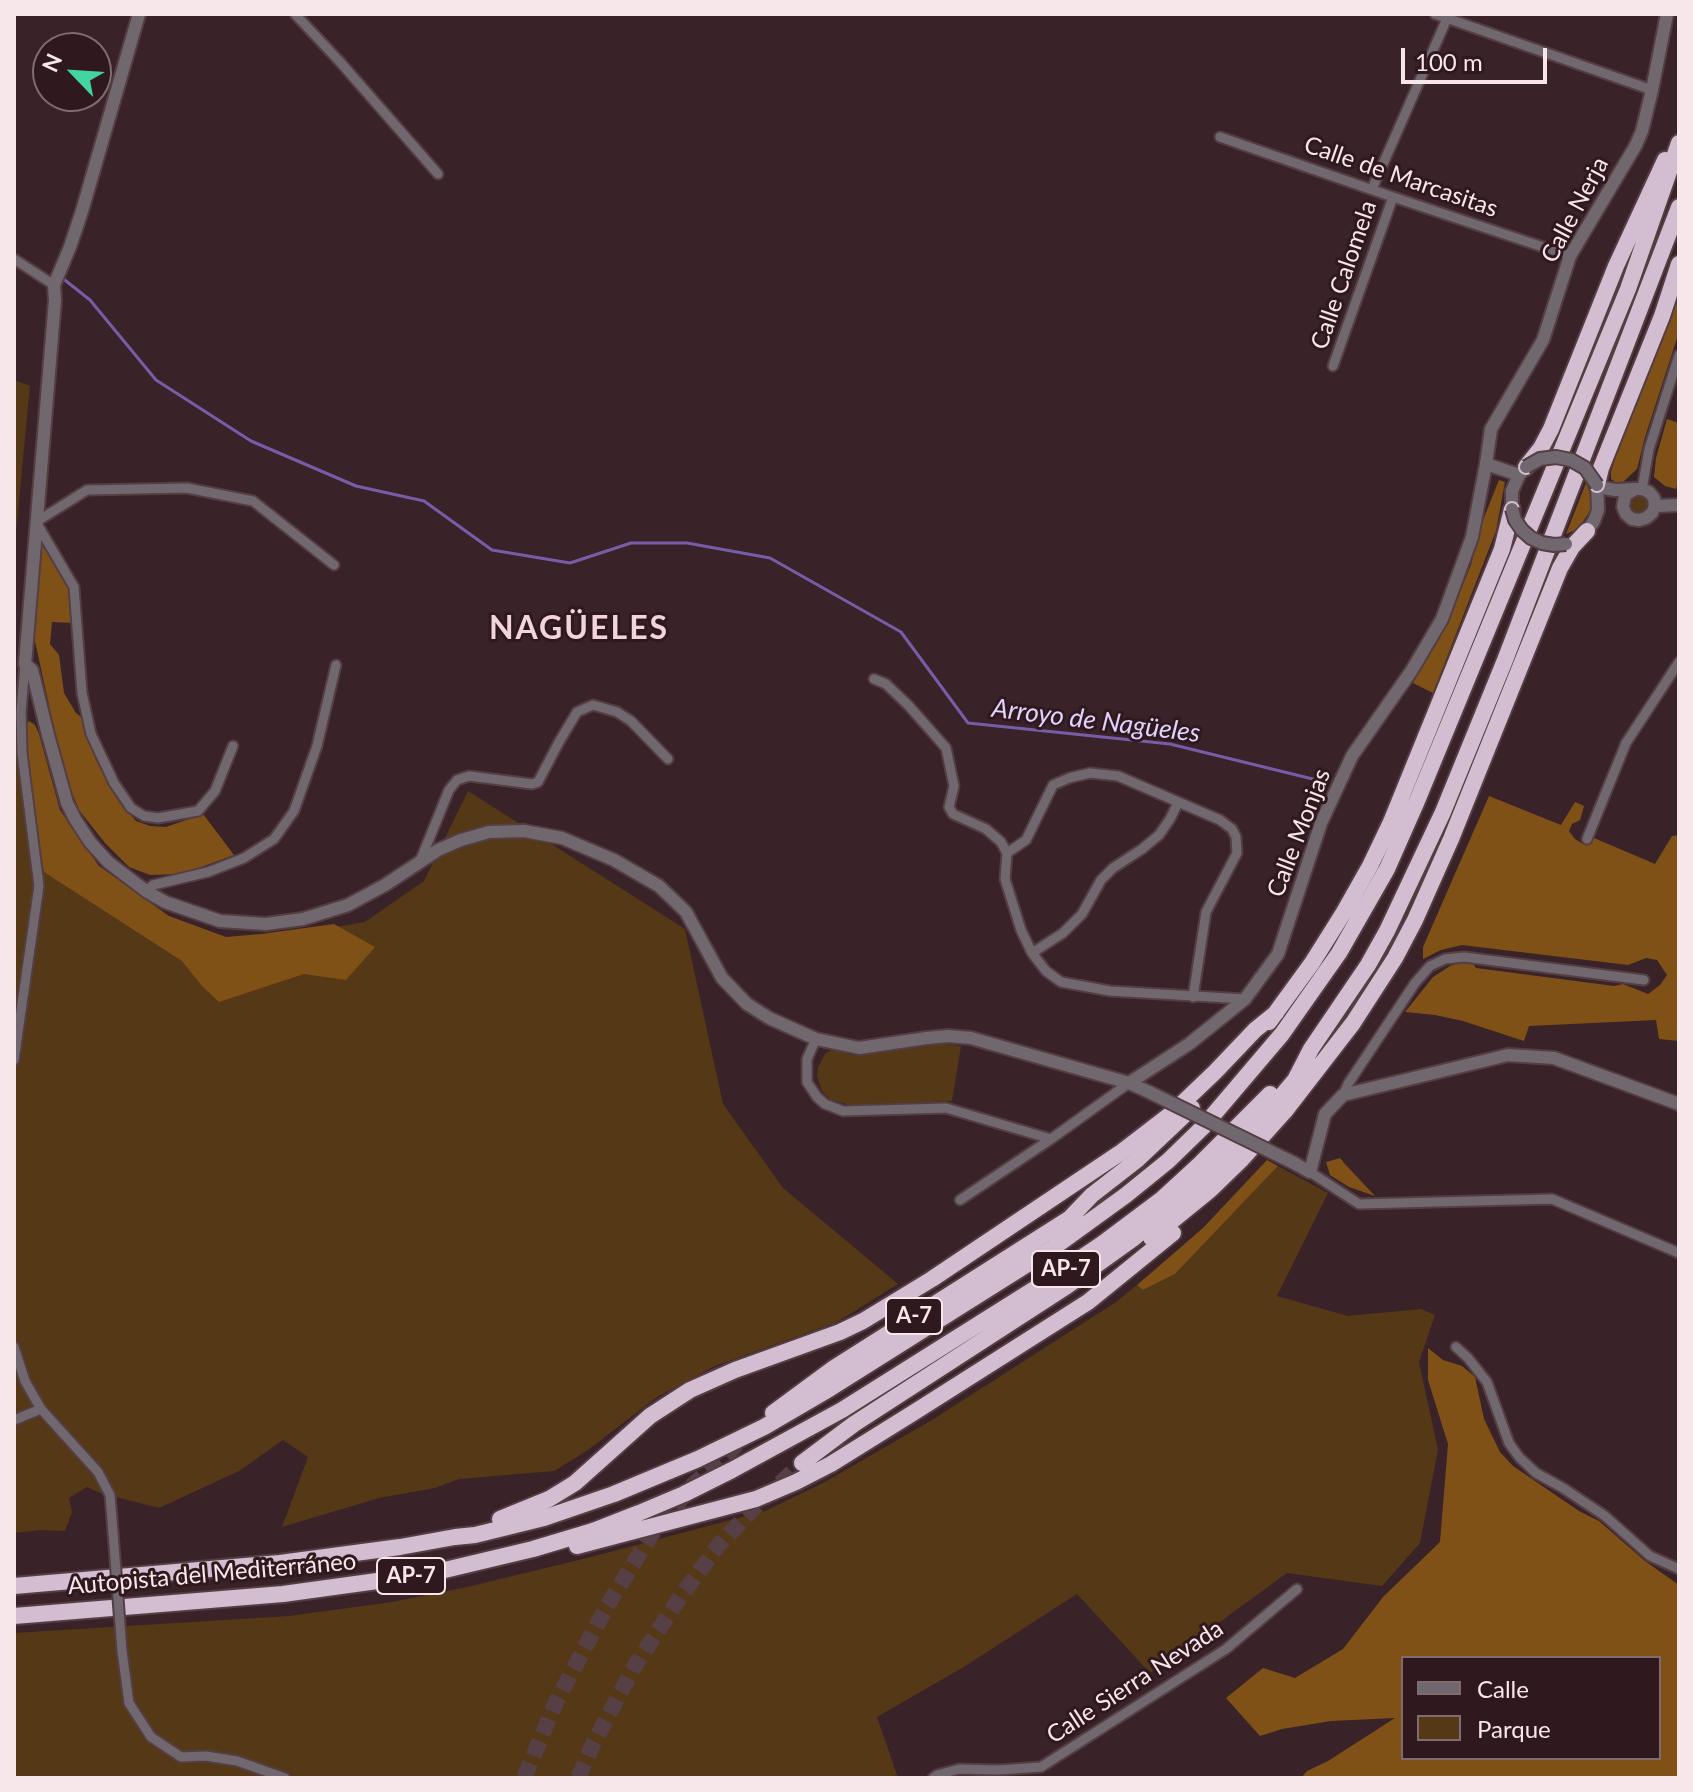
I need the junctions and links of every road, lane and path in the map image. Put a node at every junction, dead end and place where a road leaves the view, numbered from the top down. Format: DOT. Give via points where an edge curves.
graph roads {
  1 [pos="139,14"];
  2 [pos="295,14"];
  3 [pos="1435,14"];
  4 [pos="1667,14"];
  5 [pos="1448,16"];
  6 [pos="1652,90"];
  7 [pos="1220,137"];
  8 [pos="1679,141"];
  9 [pos="438,174"];
  10 [pos="1372,189"];
  11 [pos="1393,197"];
  12 [pos="1679,207"];
  13 [pos="1570,256"];
  14 [pos="14,259"];
  15 [pos="1679,264"];
  16 [pos="54,285"];
  17 [pos="1679,355"];
  18 [pos="1333,366"];
  19 [pos="1486,464"];
  20 [pos="1523,471"];
  21 [pos="1598,486"];
  22 [pos="1639,489"];
  23 [pos="1679,505"];
  24 [pos="1655,506"];
  25 [pos="1623,507"];
  26 [pos="1512,509"];
  27 [pos="1598,510"];
  28 [pos="36,522"];
  29 [pos="1587,531"];
  30 [pos="334,565"];
  31 [pos="1679,662"];
  32 [pos="25,664"];
  33 [pos="336,665"];
  34 [pos="874,679"];
  35 [pos="21,712"];
  36 [pos="42,712"];
  37 [pos="233,746"];
  38 [pos="668,759"];
  39 [pos="1178,803"];
  40 [pos="1587,839"];
  41 [pos="1007,853"];
  42 [pos="419,864"];
  43 [pos="146,891"];
  44 [pos="1032,953"];
  45 [pos="1644,980"];
  46 [pos="1193,997"];
  47 [pos="1245,999"];
  48 [pos="1276,1013"];
  49 [pos="816,1039"];
  50 [pos="1311,1049"];
  51 [pos="14,1060"];
  52 [pos="1129,1083"];
  53 [pos="1343,1095"];
  54 [pos="1225,1099"];
  55 [pos="1679,1104"];
  56 [pos="1051,1139"];
  57 [pos="1242,1159"];
  58 [pos="1310,1172"];
  59 [pos="960,1200"];
  60 [pos="1069,1219"];
  61 [pos="1679,1253"];
  62 [pos="1067,1286"];
  63 [pos="14,1347"];
  64 [pos="1456,1347"];
  65 [pos="41,1409"];
  66 [pos="14,1420"];
  67 [pos="764,1424"];
  68 [pos="802,1463"];
  69 [pos="455,1537"];
  70 [pos="471,1565"];
  71 [pos="1679,1569"];
  72 [pos="14,1586"];
  73 [pos="1297,1589"];
  74 [pos="14,1616"];
  75 [pos="285,1778"];
  76 [pos="933,1778"];
  1 -- 16 [label="street" via="82,211"];
  2 -- 9 [label="street"];
  3 -- 5 [label="street"];
  4 -- 6 [label="street, Calle Nerja"];
  5 -- 6 [label="street"];
  5 -- 10 [label="street"];
  6 -- 13 [label="street, Calle Nerja" via="1636,145"];
  7 -- 10 [label="street, Calle de Marcasitas"];
  8 -- 20 [label="highway" via="1661,167 1616,266 1551,429"];
  8 -- 54 [label="highway" via="1628,289 1387,869 1339,953 1290,1023"];
  10 -- 11 [label="street, Calle de Marcasitas"];
  11 -- 13 [label="street, Calle de Marcasitas"];
  11 -- 18 [label="street, Calle Calomela"];
  12 -- 50 [label="highway" via="1443,812 1387,931"];
  13 -- 19 [label="street, Calle Nerja" via="1543,340 1491,429"];
  14 -- 16 [label="street"];
  15 -- 21 [label="highway"];
  16 -- 28 [label="street"];
  17 -- 22 [label="street"];
  19 -- 20 [label="street"];
  19 -- 47 [label="street, Calle Monjas" via="1472,537 1442,619 1352,756 1321,823 1278,954"];
  20 -- 21 [label="street, bridge" via="1540,459 1571,460"];
  20 -- 26 [label="street" via="1512,491"];
  21 -- 22 [label="street"];
  21 -- 27 [label="street"];
  22 -- 24 [label="street" via="1649,492"];
  22 -- 25 [label="street" via="1625,495"];
  23 -- 24 [label="street"];
  24 -- 25 [label="street" via="1639,520"];
  25 -- 27 [label="street"];
  26 -- 29 [label="street, bridge" via="1522,530 1542,543 1566,544"];
  26 -- 48 [label="highway" via="1502,549 1391,822 1344,912"];
  27 -- 29 [label="street"];
  28 -- 30 [label="street" via="87,490 187,488 253,501"];
  28 -- 32 [label="street"];
  28 -- 37 [label="street" via="74,587 82,693 91,734 131,808 158,818 198,811 215,791"];
  29 -- 57 [label="highway" via="1560,568 1451,839 1395,958 1307,1085"];
  31 -- 40 [label="street" via="1626,743"];
  32 -- 35 [label="street"];
  32 -- 36 [label="street" via="32,670"];
  33 -- 43 [label="street" via="317,746 294,811 274,839 244,858"];
  34 -- 41 [label="street" via="886,684 946,748 953,814 986,829"];
  35 -- 36 [label="street"];
  35 -- 51 [label="street" via="39,886"];
  36 -- 43 [label="street" via="75,819 108,862"];
  38 -- 42 [label="street" via="631,721 593,705 577,712 538,782 469,776 457,780"];
  39 -- 41 [label="street" via="1118,776 1090,773 1069,778 1053,785 1026,840"];
  39 -- 44 [label="street" via="1159,835 1113,868 1082,914"];
  39 -- 46 [label="street" via="1220,820 1232,829 1238,847 1206,912"];
  41 -- 44 [label="street" via="1005,879"];
  42 -- 43 [label="street" via="348,905 266,924 220,921"];
  42 -- 49 [label="street" via="461,840 524,831 562,838 614,860 659,886 686,912 722,978 747,1004"];
  44 -- 46 [label="street" via="1061,982"];
  45 -- 53 [label="street" via="1445,959 1415,983"];
  46 -- 47 [label="street"];
  47 -- 52 [label="street, Calle Monjas"];
  48 -- 60 [label="highway" via="1183,1118"];
  48 -- 69 [label="highway" via="1141,1137 932,1279 840,1332 690,1390 650,1416 575,1483 521,1512"];
  49 -- 52 [label="street" via="859,1048 948,1036 971,1038"];
  49 -- 56 [label="street" via="807,1059 807,1082 825,1104 843,1111 946,1108"];
  50 -- 62 [label="highway, A-7" via="1295,1080 1209,1172 1134,1238"];
  50 -- 70 [label="highway, Autopista del Mediterráneo / AP-7" via="1162,1199 1044,1283 842,1410 639,1513"];
  52 -- 56 [label="street"];
  52 -- 58 [label="street, bridge"];
  53 -- 55 [label="street" via="1508,1055 1554,1058"];
  53 -- 58 [label="street" via="1325,1114"];
  54 -- 60 [label="highway, A-7"];
  54 -- 67 [label="highway, Autopista del Mediterráneo / AP-7" via="1168,1161 1053,1248"];
  56 -- 59 [label="street"];
  57 -- 62 [label="highway" via="1150,1239 1095,1277"];
  57 -- 70 [label="highway" via="1231,1178 1193,1215 1088,1302 831,1464 756,1499 498,1567"];
  58 -- 61 [label="street" via="1359,1204 1552,1199"];
  60 -- 67 [label="highway, A-7" via="834,1368"];
  62 -- 68 [label="highway, A-7"];
  63 -- 65 [label="street"];
  64 -- 71 [label="street" via="1487,1382 1519,1457 1605,1516 1650,1556"];
  65 -- 66 [label="street"];
  65 -- 75 [label="street, bridge" via="98,1472 110,1495 129,1703 151,1737 181,1757 237,1761"];
  67 -- 69 [label="highway, Autopista del Mediterráneo / AP-7" via="614,1494 544,1518"];
  69 -- 72 [label="highway, Autopista del Mediterráneo / AP-7" via="322,1558"];
  70 -- 74 [label="highway, Autopista del Mediterráneo / AP-7" via="283,1594"];
  73 -- 76 [label="street, Calle Sierra Nevada" via="1226,1649 1041,1767 959,1769"];
}
